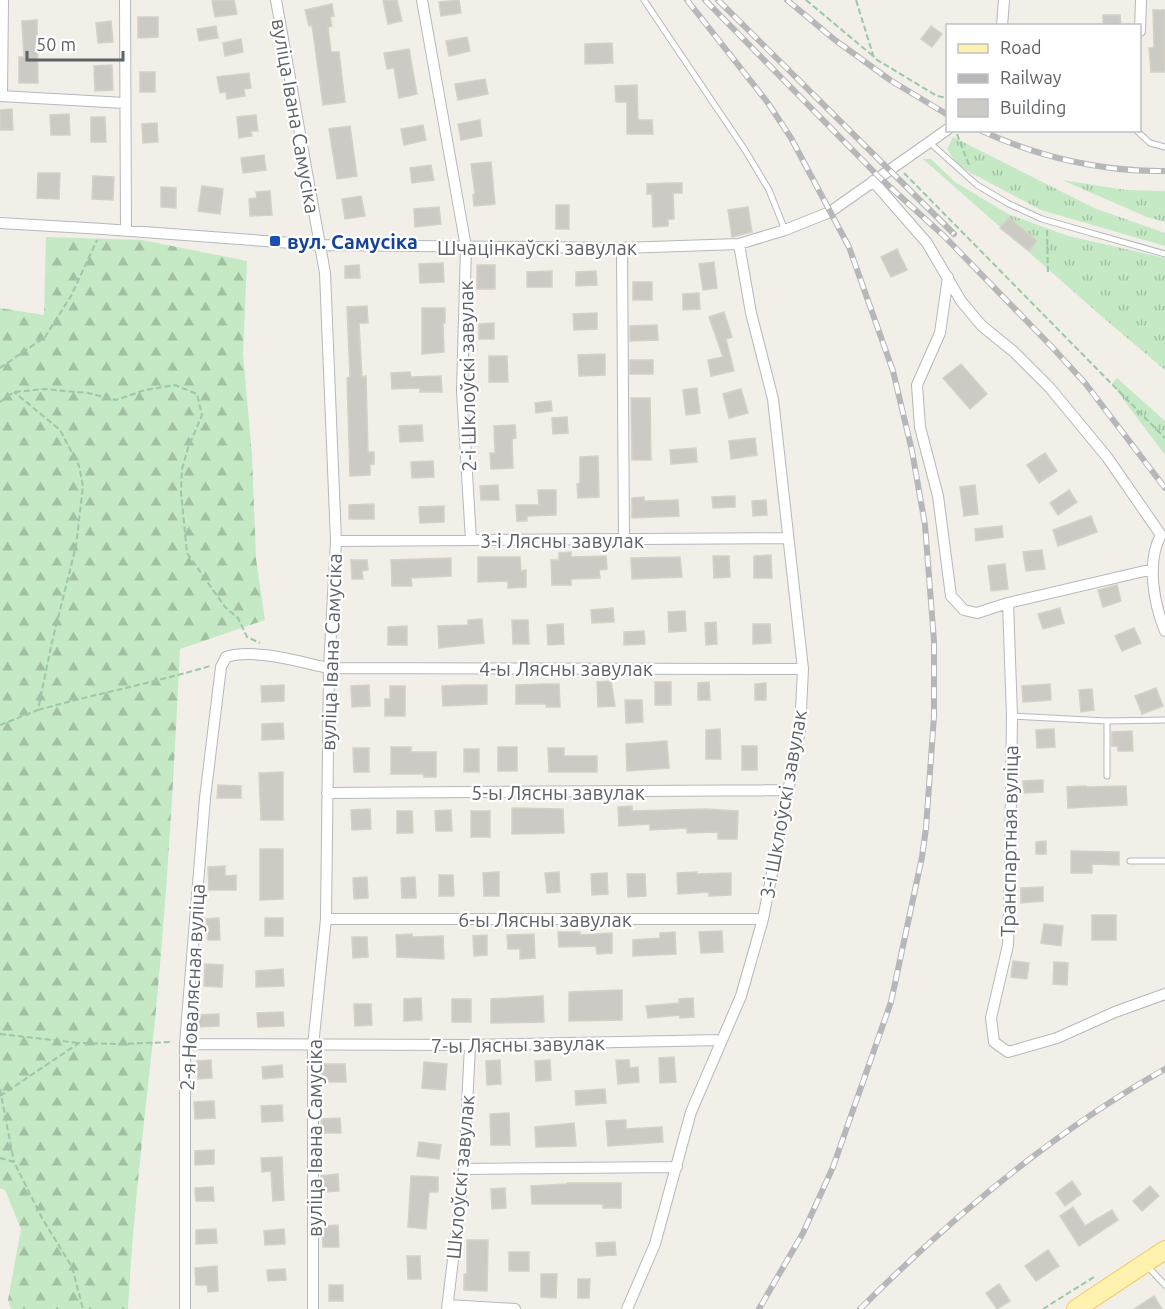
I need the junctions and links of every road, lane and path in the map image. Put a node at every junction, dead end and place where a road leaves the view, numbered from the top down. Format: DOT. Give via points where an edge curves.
graph roads {
  1 [pos="3,0"];
  2 [pos="125,0"];
  3 [pos="276,0"];
  4 [pos="422,0"];
  5 [pos="644,0"];
  6 [pos="806,0"];
  7 [pos="856,0"];
  8 [pos="1004,0"];
  9 [pos="1141,0"];
  10 [pos="1002,24"];
  11 [pos="1140,24"];
  12 [pos="874,58"];
  13 [pos="1,96"];
  14 [pos="946,98"];
  15 [pos="125,103"];
  16 [pos="946,130"];
  17 [pos="957,132"];
  18 [pos="1138,132"];
  19 [pos="929,142"];
  20 [pos="1165,147"];
  21 [pos="896,165"];
  22 [pos="873,181"];
  23 [pos="977,185"];
  24 [pos="1042,219"];
  25 [pos="0,223"];
  26 [pos="103,229"];
  27 [pos="126,230"];
  28 [pos="785,230"];
  29 [pos="739,244"];
  30 [pos="319,245"];
  31 [pos="466,247"];
  32 [pos="622,248"];
  33 [pos="1165,254"];
  34 [pos="1048,275"];
  35 [pos="948,276"];
  36 [pos="0,368"];
  37 [pos="14,392"];
  38 [pos="0,402"];
  39 [pos="1165,438"];
  40 [pos="788,538"];
  41 [pos="624,539"];
  42 [pos="471,540"];
  43 [pos="336,541"];
  44 [pos="1153,569"];
  45 [pos="1008,603"];
  46 [pos="1165,631"];
  47 [pos="269,656"];
  48 [pos="221,667"];
  49 [pos="329,668"];
  50 [pos="803,669"];
  51 [pos="38,710"];
  52 [pos="1012,716"];
  53 [pos="1165,720"];
  54 [pos="1107,721"];
  55 [pos="0,725"];
  56 [pos="1107,776"];
  57 [pos="789,790"];
  58 [pos="327,793"];
  59 [pos="1130,861"];
  60 [pos="1165,861"];
  61 [pos="326,919"];
  62 [pos="763,919"];
  63 [pos="1165,994"];
  64 [pos="0,1034"];
  65 [pos="722,1040"];
  66 [pos="79,1043"];
  67 [pos="185,1044"];
  68 [pos="470,1045"];
  69 [pos="313,1046"];
  70 [pos="0,1089"];
  71 [pos="1,1096"];
  72 [pos="0,1158"];
  73 [pos="14,1162"];
  74 [pos="677,1167"];
  75 [pos="464,1169"];
  76 [pos="1165,1250"];
  77 [pos="1145,1264"];
  78 [pos="1165,1285"];
  79 [pos="447,1307"];
  80 [pos="82,1309"];
  81 [pos="185,1309"];
  82 [pos="313,1309"];
  83 [pos="516,1309"];
  84 [pos="627,1309"];
  85 [pos="1076,1309"];
  1 -- 13 [label="street"];
  2 -- 15 [label="street"];
  3 -- 30 [label="street, вуліца Івана Самусіка"];
  4 -- 31 [label="street, 2-і Шклоўскі завулак"];
  5 -- 28 [label="lane" via="745,150 769,190"];
  6 -- 12 [label="path"];
  7 -- 12 [label="path"];
  8 -- 10 [label="street"];
  9 -- 11 [label="street"];
  12 -- 14 [label="path"];
  13 -- 15 [label="street"];
  15 -- 27 [label="street"];
  16 -- 19 [label="street, Шчацінкаўскі завулак"];
  17 -- 23 [label="path"];
  18 -- 20 [label="lane"];
  19 -- 21 [label="street, Шчацінкаўскі завулак"];
  19 -- 23 [label="lane"];
  21 -- 22 [label="street, Шчацінкаўскі завулак"];
  21 -- 39 [label="path"];
  22 -- 28 [label="street, Шчацінкаўскі завулак" via="830,212"];
  22 -- 35 [label="street" via="927,243"];
  23 -- 24 [label="lane"];
  24 -- 33 [label="lane"];
  24 -- 34 [label="path" via="1048,232"];
  25 -- 26 [label="street, Шчацінкаўскі завулак"];
  26 -- 27 [label="street, Шчацінкаўскі завулак"];
  26 -- 36 [label="path" via="71,296 45,337"];
  27 -- 30 [label="street, Шчацінкаўскі завулак"];
  28 -- 29 [label="street, Шчацінкаўскі завулак"];
  29 -- 32 [label="street, Шчацінкаўскі завулак"];
  29 -- 40 [label="street, 3-і Шклоўскі завулак" via="772,399"];
  30 -- 31 [label="street, Шчацінкаўскі завулак"];
  30 -- 43 [label="street, вуліца Івана Самусіка" via="325,273"];
  31 -- 32 [label="street, Шчацінкаўскі завулак"];
  31 -- 42 [label="street, 2-і Шклоўскі завулак" via="462,391"];
  32 -- 41 [label="street"];
  35 -- 44 [label="street" via="961,301 982,326 1050,388 1107,457 1161,535"];
  35 -- 45 [label="street" via="940,333 917,386 920,427 938,496 951,596 964,610 977,613"];
  37 -- 38 [label="path"];
  37 -- 47 [label="path" via="44,389 116,399 175,385 197,394 202,415 182,469 187,553 225,607 238,618 247,637 262,644"];
  37 -- 51 [label="path" via="60,430 79,466 83,486 76,546"];
  40 -- 41 [label="street, 3-і Лясны завулак"];
  40 -- 50 [label="street, 3-і Шклоўскі завулак"];
  41 -- 42 [label="street, 3-і Лясны завулак"];
  42 -- 43 [label="street, 3-і Лясны завулак"];
  43 -- 49 [label="street, вуліца Івана Самусіка"];
  44 -- 45 [label="street"];
  44 -- 46 [label="street" via="1158,614"];
  45 -- 52 [label="street, Транспартная вуліца"];
  47 -- 48 [label="street, 4-ы Лясны завулак" via="238,653 226,657"];
  47 -- 49 [label="street, 4-ы Лясны завулак"];
  48 -- 51 [label="path" via="213,665"];
  48 -- 67 [label="street, 2-я Новалясная вуліца" via="205,798"];
  49 -- 50 [label="street, 4-ы Лясны завулак"];
  49 -- 58 [label="street, вуліца Івана Самусіка"];
  50 -- 57 [label="street, 3-і Шклоўскі завулак" via="800,730"];
  51 -- 55 [label="path"];
  52 -- 54 [label="lane"];
  52 -- 63 [label="street, Транспартная вуліца" via="1008,945 991,1018 994,1042 1008,1052 1057,1038"];
  53 -- 54 [label="lane"];
  54 -- 56 [label="lane"];
  57 -- 58 [label="street, 5-ы Лясны завулак"];
  57 -- 62 [label="street, 3-і Шклоўскі завулак"];
  58 -- 61 [label="street, вуліца Івана Самусіка"];
  59 -- 60 [label="lane"];
  61 -- 62 [label="street, 6-ы Лясны завулак"];
  61 -- 69 [label="street, вуліца Івана Самусіка"];
  62 -- 65 [label="street, 3-і Шклоўскі завулак" via="741,996"];
  64 -- 66 [label="path"];
  65 -- 68 [label="street, 7-ы Лясны завулак"];
  65 -- 74 [label="street, 3-і Шклоўскі завулак" via="691,1112"];
  66 -- 67 [label="path"];
  66 -- 71 [label="path"];
  67 -- 69 [label="street, 7-ы Лясны завулак"];
  67 -- 81 [label="street, 2-я Новалясная вуліца"];
  68 -- 69 [label="street, 7-ы Лясны завулак"];
  68 -- 75 [label="street, Шклоўскі завулак"];
  69 -- 82 [label="street, вуліца Івана Самусіка"];
  70 -- 71 [label="path"];
  71 -- 73 [label="path"];
  72 -- 73 [label="path"];
  73 -- 80 [label="path" via="72,1268"];
  74 -- 75 [label="street"];
  74 -- 84 [label="street, 3-і Шклоўскі завулак" via="655,1244"];
  75 -- 79 [label="street, Шклоўскі завулак"];
  76 -- 77 [label="main road"];
  77 -- 78 [label="lane"];
  77 -- 85 [label="main road"];
  79 -- 83 [label="street"];
}
